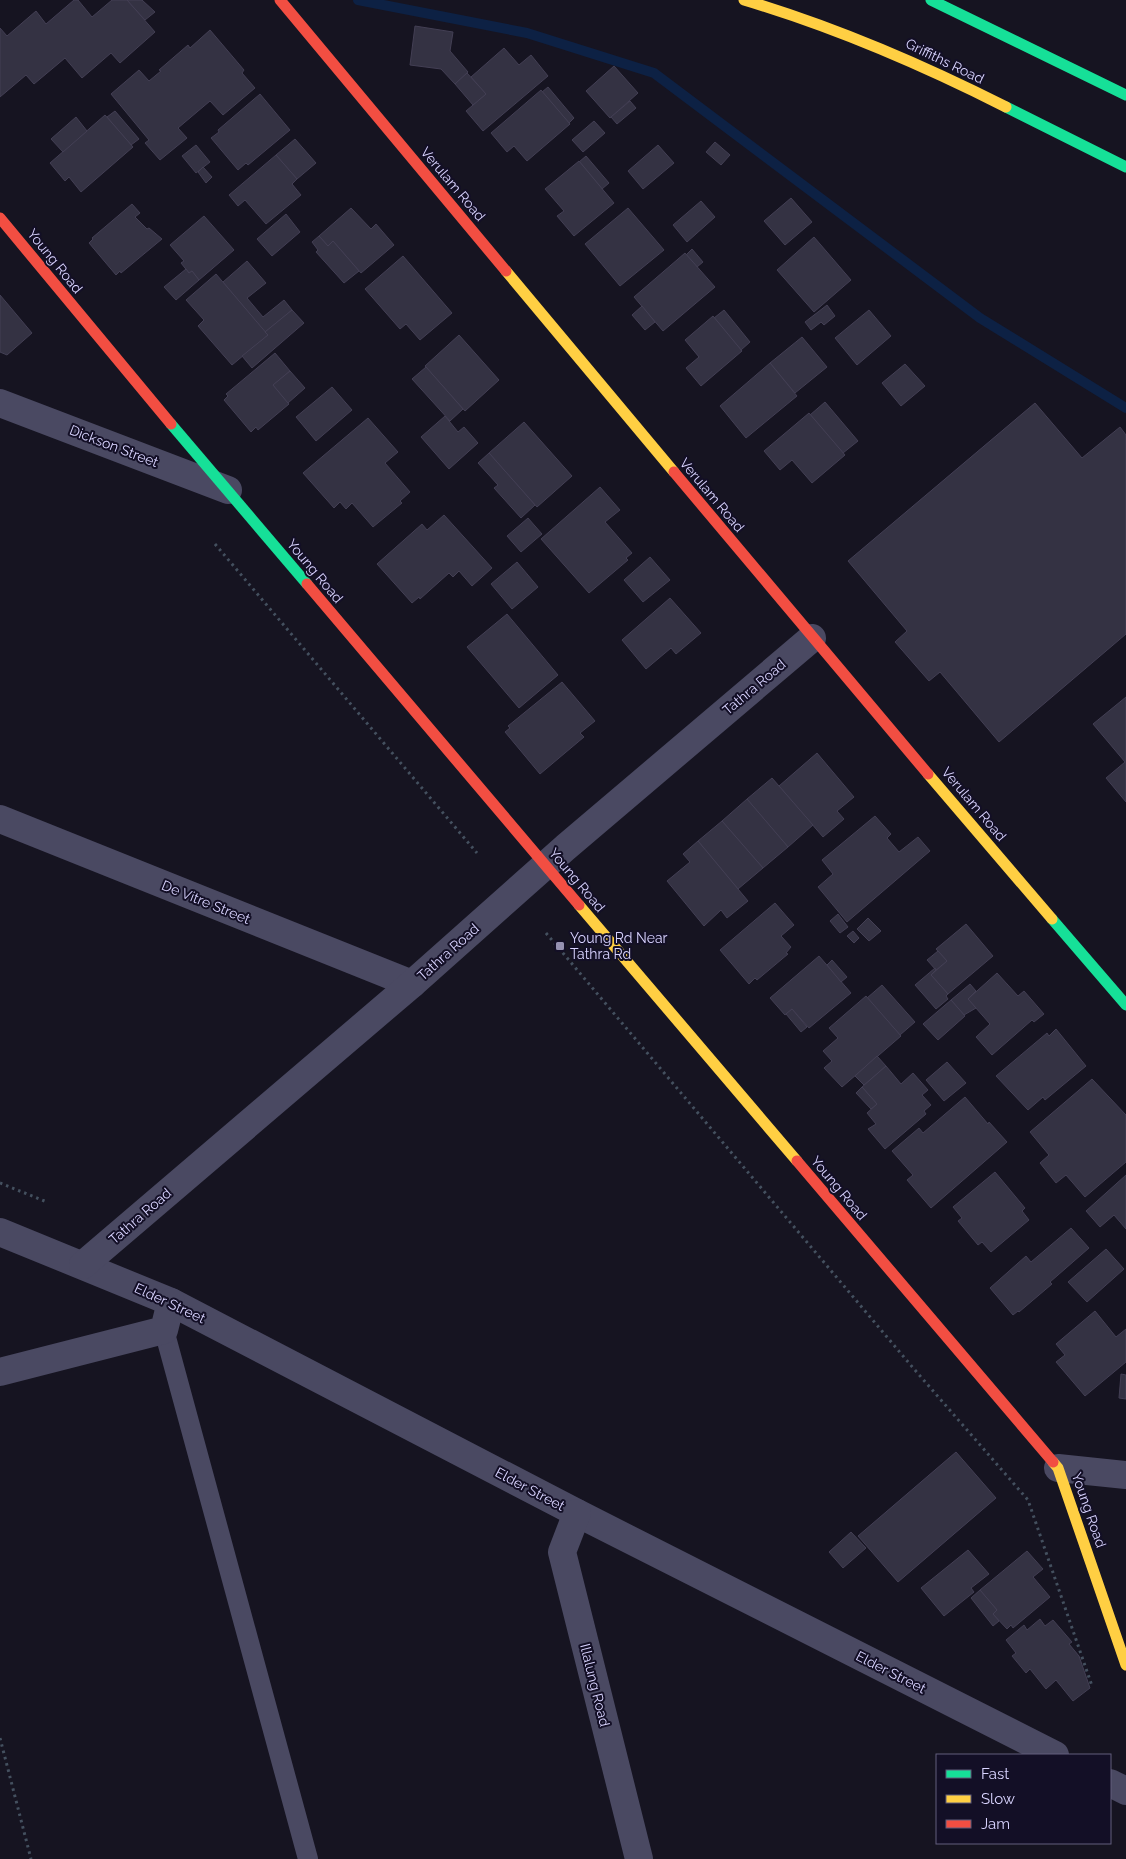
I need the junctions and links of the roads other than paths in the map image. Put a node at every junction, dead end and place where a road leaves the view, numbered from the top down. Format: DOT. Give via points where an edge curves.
graph roads {
  1 [pos="280,0"];
  2 [pos="744,0"];
  3 [pos="931,0"];
  4 [pos="1126,95"];
  5 [pos="1126,167"];
  6 [pos="0,218"];
  7 [pos="0,403"];
  8 [pos="228,490"];
  9 [pos="812,638"];
  10 [pos="0,820"];
  11 [pos="545,865"];
  12 [pos="412,984"];
  13 [pos="1126,1005"];
  14 [pos="0,1232"];
  15 [pos="83,1265"];
  16 [pos="172,1302"];
  17 [pos="164,1330"];
  18 [pos="0,1372"];
  19 [pos="1058,1468"];
  20 [pos="1126,1475"];
  21 [pos="577,1514"];
  22 [pos="1126,1665"];
  23 [pos="1053,1754"];
  24 [pos="1111,1784"];
  25 [pos="1126,1791"];
  26 [pos="308,1859"];
  27 [pos="639,1859"];
  1 -- 9 [label="main road, Verulam Road"];
  2 -- 5 [label="main road, Griffiths Road" via="896,54"];
  3 -- 4 [label="main road"];
  6 -- 8 [label="main road, Young Road"];
  7 -- 8 [label="street, Dickson Street"];
  8 -- 11 [label="main road, Young Road"];
  9 -- 11 [label="street, Tathra Road"];
  9 -- 13 [label="main road, Verulam Road"];
  10 -- 12 [label="street, De Vitre Street"];
  11 -- 12 [label="street, Tathra Road"];
  11 -- 19 [label="main road, Young Road"];
  12 -- 15 [label="street, Tathra Road"];
  14 -- 15 [label="street, Elder Street"];
  15 -- 16 [label="street, Elder Street"];
  16 -- 17 [label="street"];
  16 -- 21 [label="street, Elder Street"];
  17 -- 18 [label="street"];
  17 -- 26 [label="lane"];
  19 -- 20 [label="street"];
  19 -- 22 [label="main road, Young Road"];
  21 -- 23 [label="street, Elder Street"];
  21 -- 27 [label="street, Illalung Road" via="562,1552"];
  24 -- 25 [label="street"];
}
